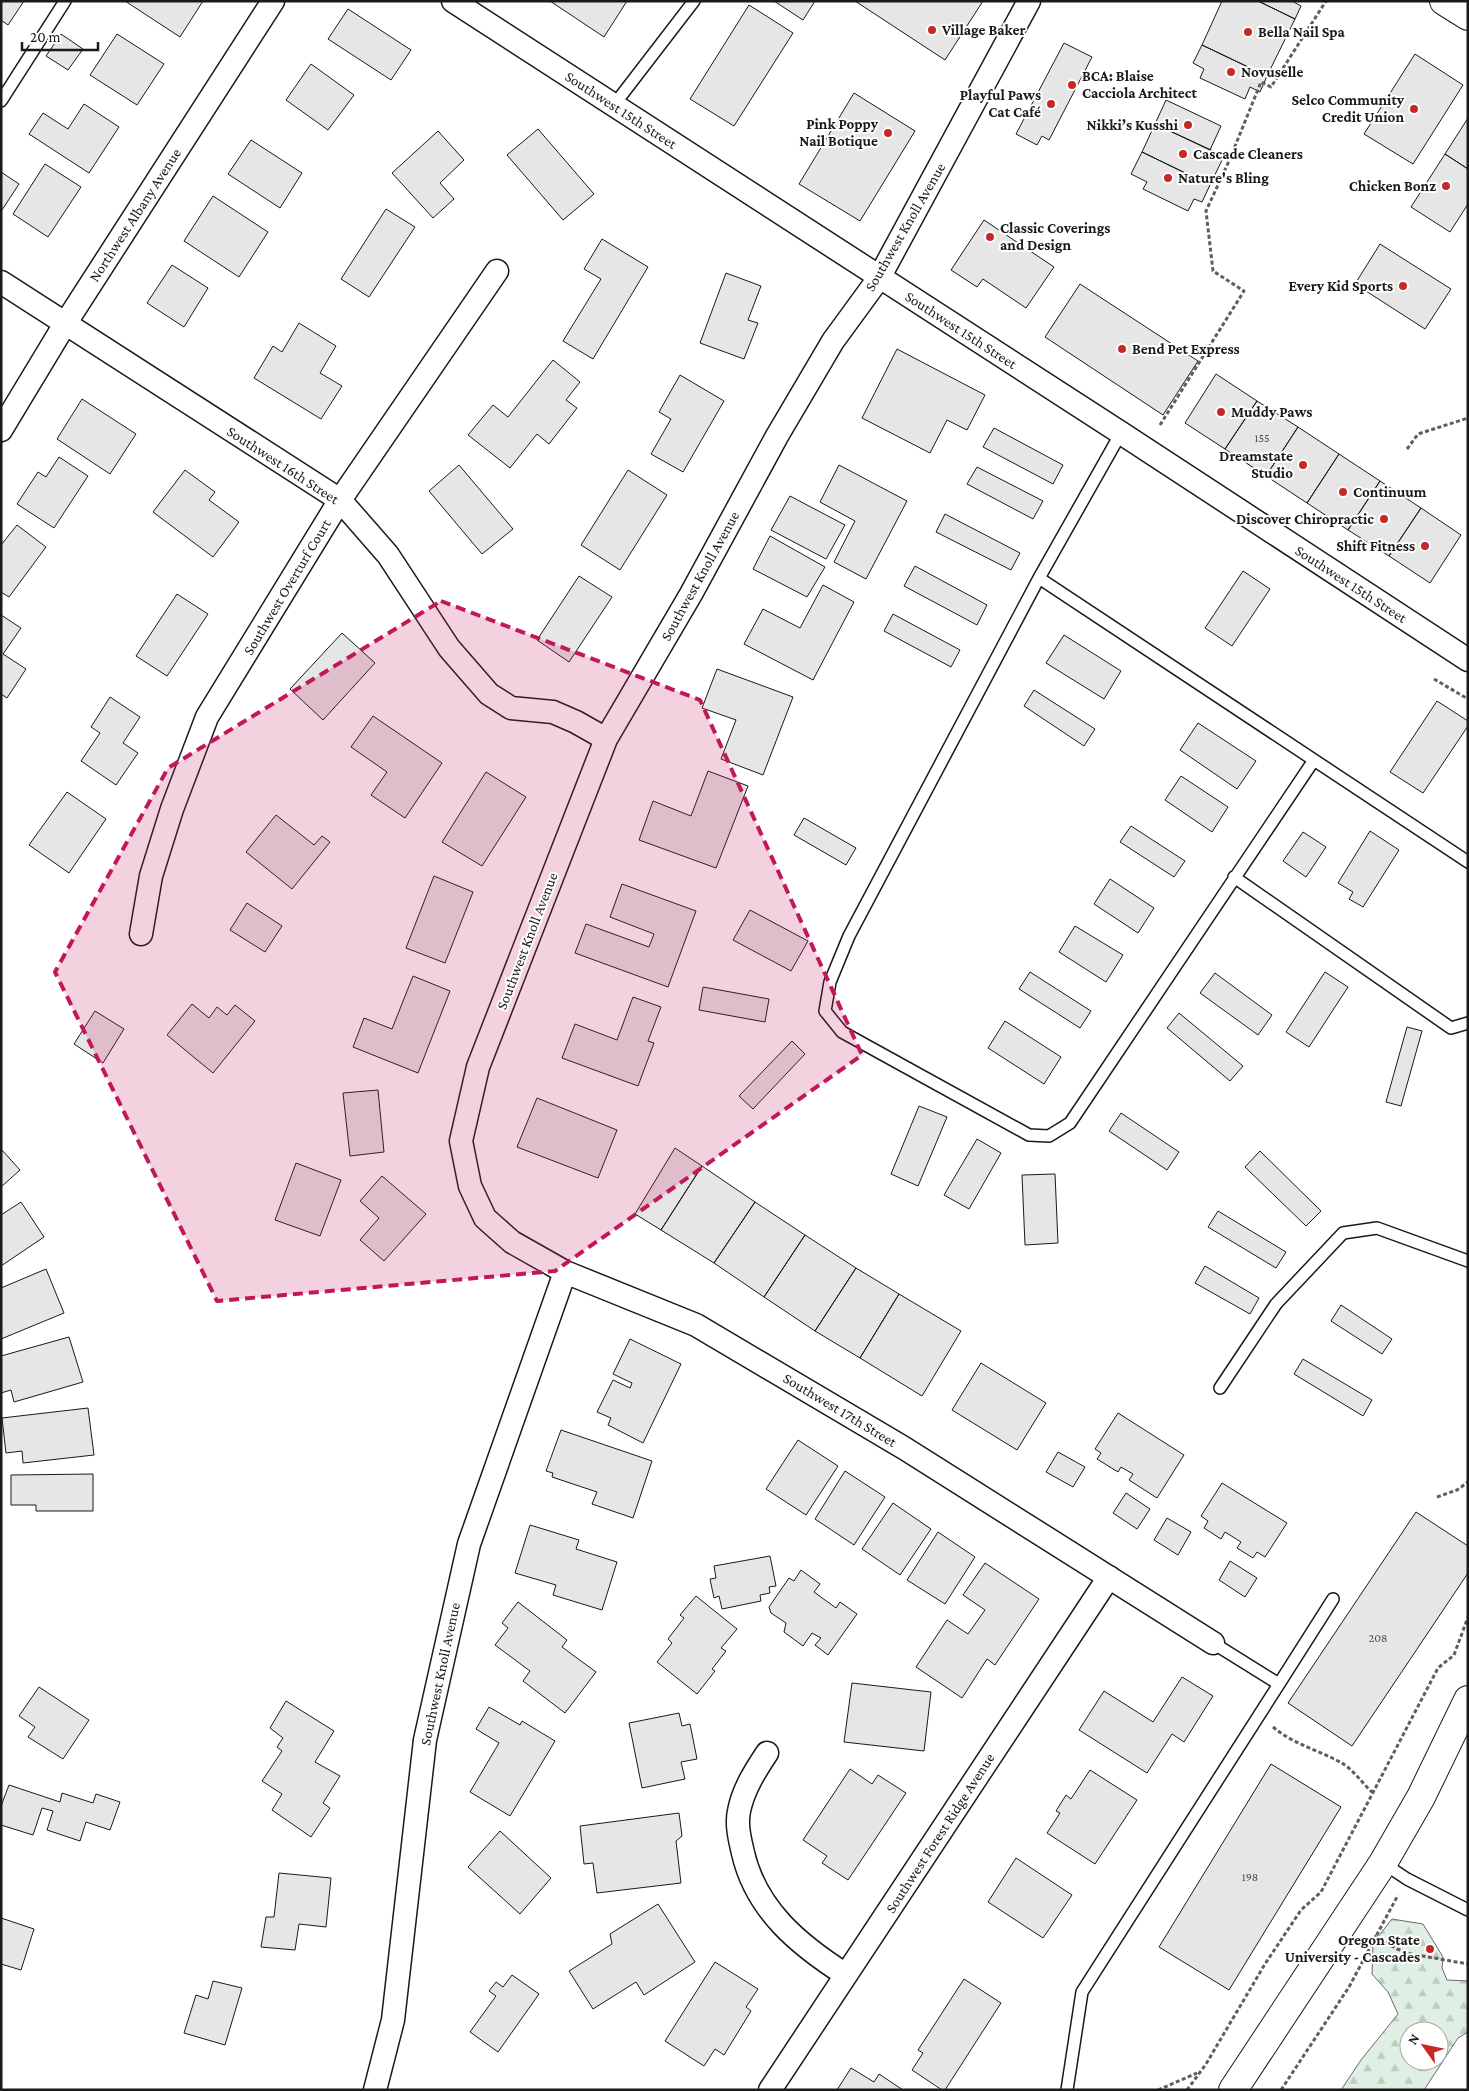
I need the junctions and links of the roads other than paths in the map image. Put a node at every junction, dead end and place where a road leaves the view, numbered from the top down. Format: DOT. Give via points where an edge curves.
graph roads {
  1 [pos="65,1"];
  2 [pos="273,1"];
  3 [pos="453,1"];
  4 [pos="694,1"];
  5 [pos="1028,1"];
  6 [pos="1444,1"];
  7 [pos="1468,16"];
  8 [pos="1,101"];
  9 [pos="614,105"];
  10 [pos="497,271"];
  11 [pos="879,278"];
  12 [pos="1,282"];
  13 [pos="65,324"];
  14 [pos="1,430"];
  15 [pos="1121,433"];
  16 [pos="340,500"];
  17 [pos="1039,578"];
  18 [pos="1468,660"];
  19 [pos="606,740"];
  20 [pos="1314,760"];
  21 [pos="1468,862"];
  22 [pos="1234,877"];
  23 [pos="141,934"];
  24 [pos="1468,1023"];
  25 [pos="470,1186"];
  26 [pos="1468,1261"];
  27 [pos="566,1272"];
  28 [pos="1220,1388"];
  29 [pos="1109,1577"];
  30 [pos="1333,1599"];
  31 [pos="1213,1643"];
  32 [pos="1278,1684"];
  33 [pos="1468,1700"];
  34 [pos="767,1753"];
  35 [pos="1383,1863"];
  36 [pos="1468,1910"];
  37 [pos="846,1975"];
  38 [pos="375,2090"];
  39 [pos="770,2090"];
  40 [pos="1067,2090"];
  41 [pos="1234,2090"];
  1 -- 8 [label="lane"];
  2 -- 13 [label="street, Northwest Albany Avenue"];
  3 -- 9 [label="street, Southwest 15th Street"];
  4 -- 9 [label="lane"];
  5 -- 11 [label="street, Southwest Knoll Avenue"];
  6 -- 7 [label="street"];
  9 -- 11 [label="street, Southwest 15th Street"];
  10 -- 16 [label="street, Southwest Overturf Court"];
  11 -- 15 [label="street, Southwest 15th Street"];
  11 -- 19 [label="street, Southwest Knoll Avenue" via="833,341 786,420 691,594"];
  12 -- 13 [label="street, Southwest 16th Street"];
  13 -- 14 [label="street, Northwest Albany Avenue"];
  13 -- 16 [label="street, Southwest 16th Street"];
  15 -- 17 [label="lane"];
  15 -- 18 [label="street, Southwest 15th Street"];
  16 -- 19 [label="street, Southwest 16th Street" via="388,555 449,648 489,694 511,708 553,712"];
  16 -- 23 [label="street, Southwest Overturf Court" via="208,718 172,809 151,876"];
  17 -- 20 [label="lane"];
  17 -- 22 [label="lane" via="850,936 830,982 825,1011 842,1032 1029,1135 1049,1136 1070,1123"];
  19 -- 25 [label="street, Southwest Knoll Avenue" via="478,1067 461,1141"];
  20 -- 21 [label="lane"];
  20 -- 22 [label="lane"];
  22 -- 24 [label="lane" via="1451,1028"];
  25 -- 27 [label="street, Southwest 17th Street" via="485,1218 512,1242"];
  26 -- 28 [label="lane" via="1377,1228 1343,1233 1276,1304"];
  27 -- 29 [label="street, Southwest 17th Street" via="696,1325 904,1448"];
  27 -- 38 [label="street, Southwest Knoll Avenue" via="469,1544 424,1740 393,2020"];
  29 -- 31 [label="street, Southwest 17th Street"];
  29 -- 37 [label="street, Southwest Forest Ridge Avenue"];
  30 -- 32 [label="lane"];
  31 -- 32 [label="lane"];
  32 -- 40 [label="lane" via="1082,1992"];
  33 -- 35 [label="street" via="1421,1797"];
  34 -- 37 [label="street" via="749,1783 738,1813 741,1846 748,1870 760,1897 782,1926 802,1945"];
  35 -- 36 [label="lane"];
  35 -- 41 [label="street"];
  37 -- 39 [label="street, Southwest Forest Ridge Avenue"];
}
